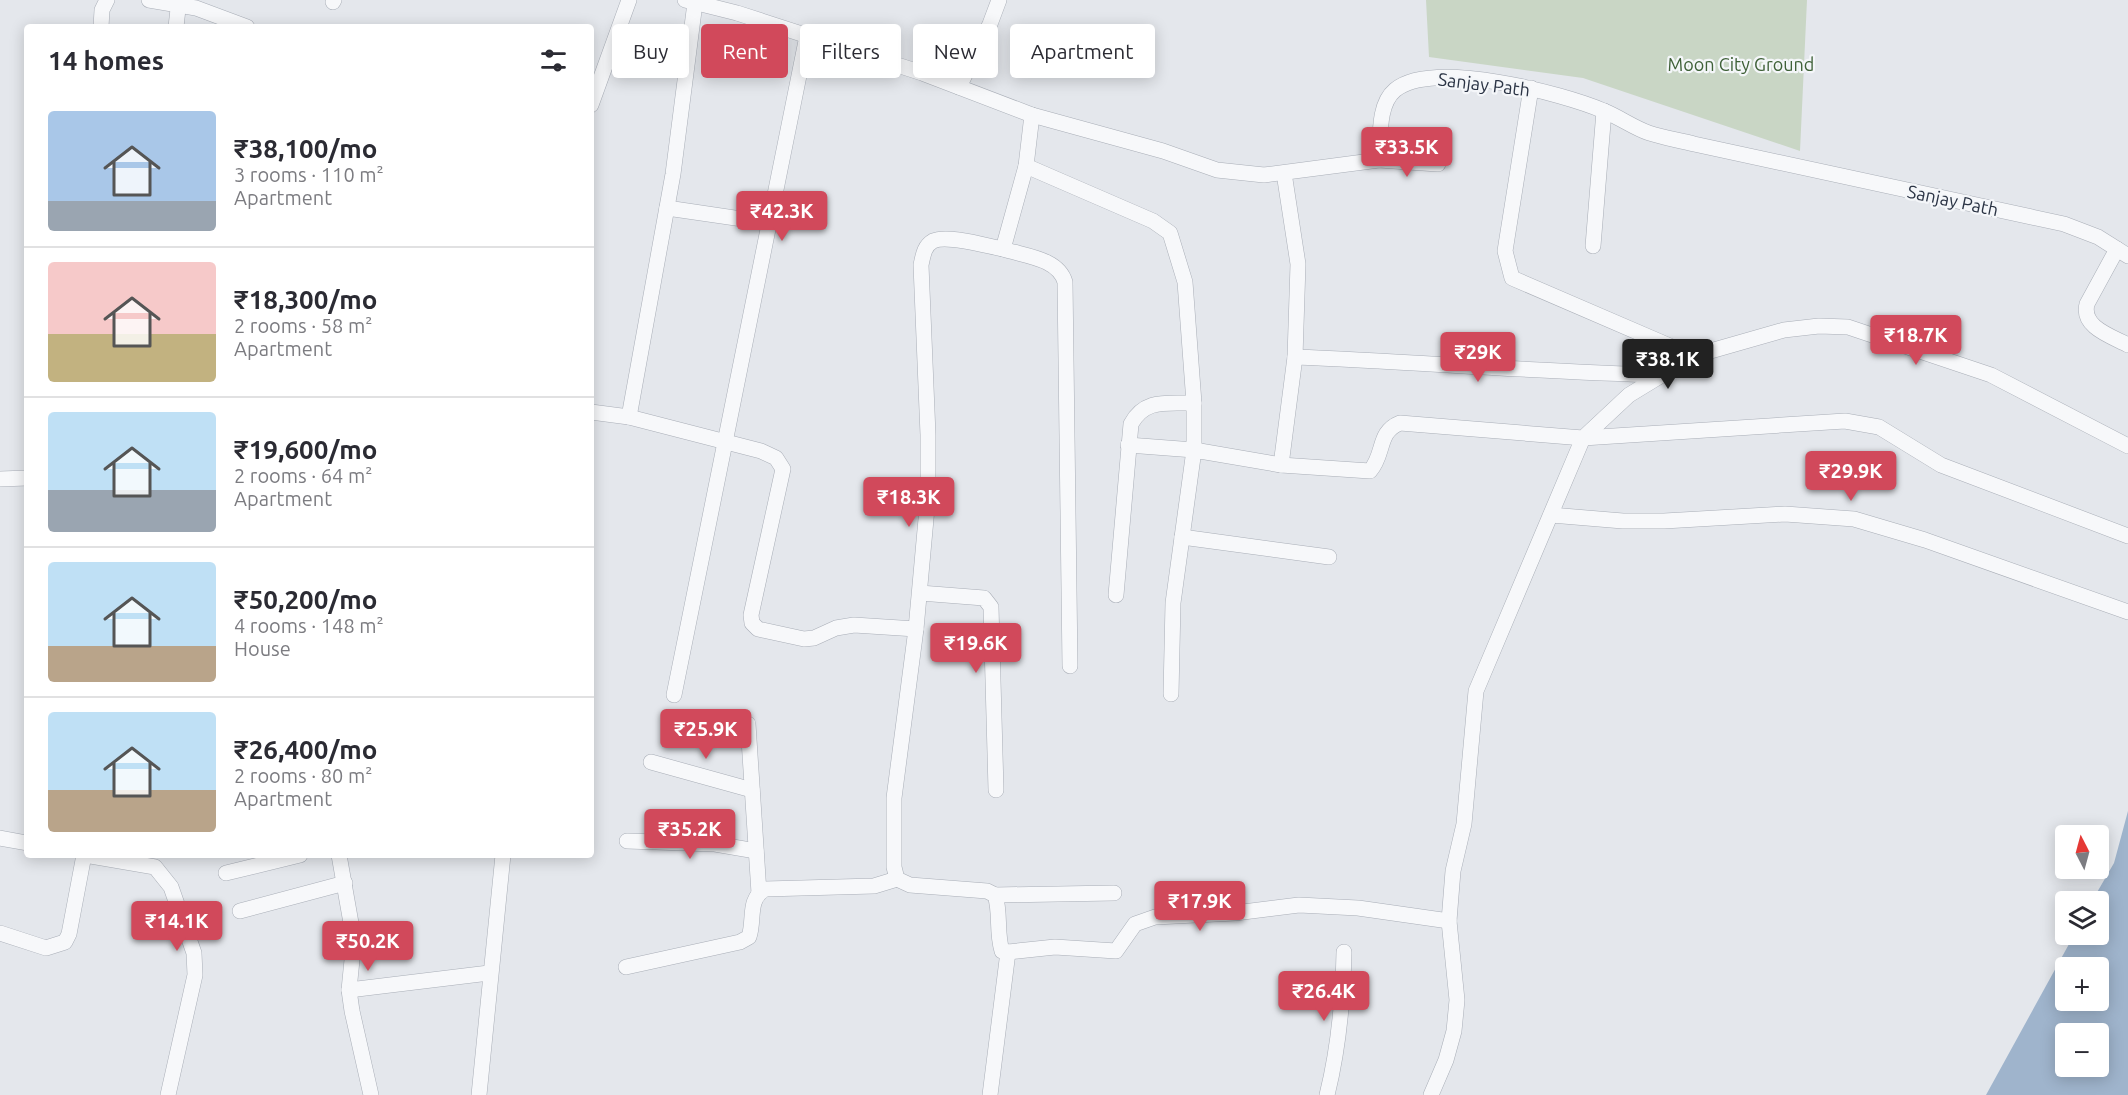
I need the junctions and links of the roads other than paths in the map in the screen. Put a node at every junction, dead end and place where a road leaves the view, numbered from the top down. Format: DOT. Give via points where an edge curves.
graph roads {
  1 [pos="107,0"];
  2 [pos="148,0"];
  3 [pos="629,0"];
  4 [pos="999,0"];
  5 [pos="690,2"];
  6 [pos="179,3"];
  7 [pos="101,24"];
  8 [pos="176,24"];
  9 [pos="239,24"];
  10 [pos="800,34"];
  11 [pos="901,68"];
  12 [pos="800,70"];
  13 [pos="959,87"];
  14 [pos="1531,88"];
  15 [pos="594,97"];
  16 [pos="1604,111"];
  17 [pos="1032,115"];
  18 [pos="1378,160"];
  19 [pos="1438,164"];
  20 [pos="1026,166"];
  21 [pos="1284,173"];
  22 [pos="667,208"];
  23 [pos="769,223"];
  24 [pos="1593,246"];
  25 [pos="1003,249"];
  26 [pos="2123,252"];
  27 [pos="2128,345"];
  28 [pos="1694,356"];
  29 [pos="1295,357"];
  30 [pos="1662,375"];
  31 [pos="1194,403"];
  32 [pos="594,412"];
  33 [pos="629,417"];
  34 [pos="1583,438"];
  35 [pos="724,441"];
  36 [pos="1128,445"];
  37 [pos="2128,446"];
  38 [pos="1194,450"];
  39 [pos="1281,465"];
  40 [pos="24,478"];
  41 [pos="0,479"];
  42 [pos="1551,515"];
  43 [pos="2128,536"];
  44 [pos="1182,537"];
  45 [pos="1329,557"];
  46 [pos="920,593"];
  47 [pos="1116,595"];
  48 [pos="2128,612"];
  49 [pos="916,629"];
  50 [pos="1070,666"];
  51 [pos="1171,694"];
  52 [pos="674,695"];
  53 [pos="748,724"];
  54 [pos="651,762"];
  55 [pos="752,790"];
  56 [pos="996,790"];
  57 [pos="0,838"];
  58 [pos="627,841"];
  59 [pos="24,842"];
  60 [pos="756,851"];
  61 [pos="84,858"];
  62 [pos="106,858"];
  63 [pos="164,858"];
  64 [pos="288,858"];
  65 [pos="340,858"];
  66 [pos="503,858"];
  67 [pos="163,873"];
  68 [pos="226,873"];
  69 [pos="897,879"];
  70 [pos="345,883"];
  71 [pos="759,893"];
  72 [pos="1114,893"];
  73 [pos="995,895"];
  74 [pos="240,911"];
  75 [pos="1449,921"];
  76 [pos="0,933"];
  77 [pos="1008,952"];
  78 [pos="1344,952"];
  79 [pos="627,967"];
  80 [pos="489,973"];
  81 [pos="349,990"];
  82 [pos="168,1095"];
  83 [pos="371,1095"];
  84 [pos="479,1095"];
  85 [pos="990,1095"];
  86 [pos="1327,1095"];
  87 [pos="1431,1095"];
  1 -- 7 [label="street"];
  2 -- 6 [label="street"];
  3 -- 15 [label="street"];
  4 -- 13 [label="street"];
  5 -- 10 [label="street"];
  5 -- 22 [label="street"];
  6 -- 8 [label="street"];
  6 -- 9 [label="street"];
  11 -- 13 [label="street"];
  12 -- 23 [label="street"];
  13 -- 17 [label="street"];
  14 -- 16 [label="street, Sanjay Path"];
  14 -- 18 [label="street, Sanjay Path" via="1450,76 1411,82 1395,91 1384,106"];
  14 -- 28 [label="street" via="1505,251 1512,278"];
  16 -- 24 [label="street"];
  16 -- 26 [label="street, Sanjay Path" via="1647,133 2064,224"];
  17 -- 20 [label="street"];
  17 -- 21 [label="street" via="1217,170"];
  18 -- 19 [label="street"];
  18 -- 21 [label="street"];
  20 -- 25 [label="street"];
  20 -- 31 [label="street" via="1153,221 1170,233 1185,282"];
  21 -- 29 [label="street" via="1298,264"];
  22 -- 23 [label="street"];
  22 -- 33 [label="street"];
  23 -- 35 [label="street"];
  25 -- 46 [label="street" via="948,239 933,241 924,250 921,265 928,487"];
  25 -- 50 [label="street" via="1052,264 1062,271 1065,282"];
  26 -- 27 [label="street" via="2085,312 2087,320 2099,330"];
  28 -- 30 [label="street"];
  28 -- 37 [label="street" via="1784,330 1848,327 1991,375"];
  29 -- 30 [label="street"];
  29 -- 39 [label="street"];
  30 -- 34 [label="street" via="1629,395"];
  31 -- 36 [label="street" via="1156,404 1138,411 1131,424"];
  31 -- 38 [label="street"];
  32 -- 33 [label="street"];
  33 -- 35 [label="street"];
  34 -- 39 [label="street" via="1400,423 1383,435 1376,464 1370,471"];
  34 -- 42 [label="street"];
  34 -- 43 [label="street" via="1845,421 1865,424 1879,427 1941,465"];
  35 -- 49 [label="street" via="776,458 783,469 751,615 758,629 804,639 854,625"];
  35 -- 52 [label="street"];
  36 -- 38 [label="street"];
  36 -- 47 [label="street"];
  38 -- 39 [label="street"];
  38 -- 44 [label="street"];
  40 -- 41 [label="street"];
  42 -- 48 [label="street" via="1643,521 1785,514 1854,519 1926,540"];
  42 -- 75 [label="street" via="1476,691 1464,824 1453,871"];
  44 -- 45 [label="street"];
  44 -- 51 [label="street" via="1173,603"];
  46 -- 49 [label="street"];
  46 -- 56 [label="street" via="984,598 991,607"];
  49 -- 69 [label="street" via="894,798"];
  53 -- 55 [label="street"];
  54 -- 55 [label="street"];
  55 -- 60 [label="street"];
  57 -- 59 [label="street"];
  58 -- 60 [label="street" via="715,844"];
  60 -- 71 [label="street"];
  61 -- 76 [label="street" via="65,942 46,948"];
  62 -- 67 [label="street" via="142,863"];
  63 -- 67 [label="street"];
  64 -- 68 [label="street"];
  65 -- 70 [label="street"];
  66 -- 80 [label="street"];
  67 -- 82 [label="street" via="188,931 195,975"];
  69 -- 71 [label="street" via="874,886 774,887"];
  69 -- 73 [label="street" via="910,885 987,891"];
  70 -- 74 [label="street"];
  70 -- 81 [label="street" via="354,940"];
  71 -- 79 [label="street" via="752,904 752,927 748,937 740,942"];
  72 -- 73 [label="street"];
  73 -- 77 [label="street" via="999,905 998,939 1002,951"];
  75 -- 77 [label="street" via="1358,908 1299,905 1144,920 1129,930 1116,951 1055,946"];
  75 -- 87 [label="street" via="1457,1000 1454,1031"];
  77 -- 85 [label="street"];
  78 -- 86 [label="street" via="1336,1059"];
  80 -- 81 [label="street"];
  80 -- 84 [label="street"];
  81 -- 83 [label="street"];
}
